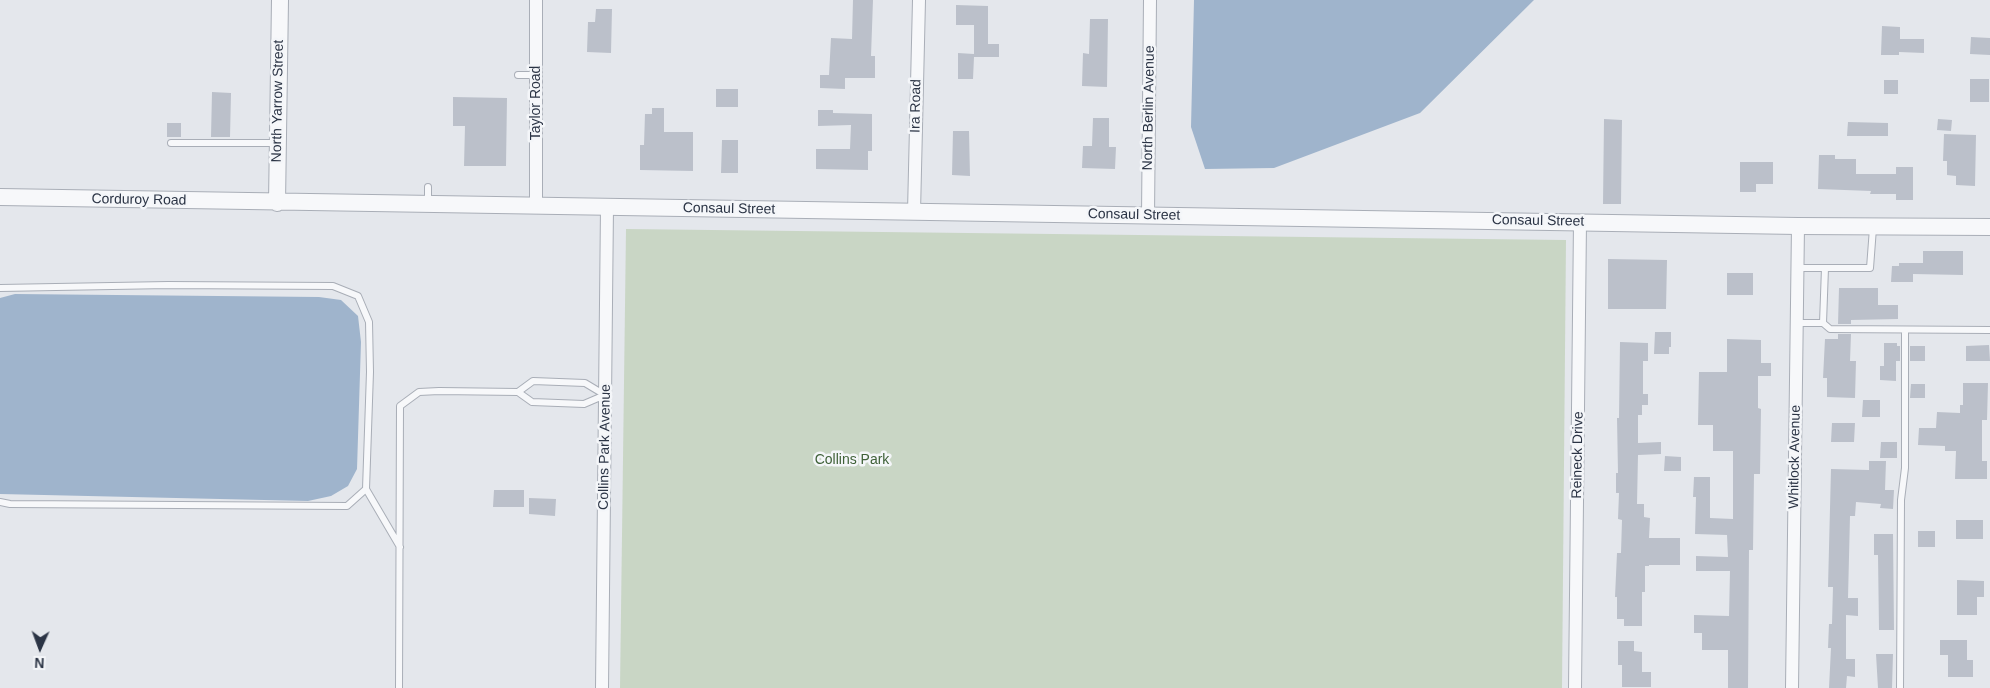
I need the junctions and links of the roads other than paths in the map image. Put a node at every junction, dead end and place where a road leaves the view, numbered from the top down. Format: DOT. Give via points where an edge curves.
graph roads {
  1 [pos="280,0"];
  2 [pos="536,0"];
  3 [pos="919,0"];
  4 [pos="1150,0"];
  5 [pos="518,74"];
  6 [pos="536,75"];
  7 [pos="171,143"];
  8 [pos="278,143"];
  9 [pos="428,187"];
  10 [pos="0,197"];
  11 [pos="277,203"];
  12 [pos="428,204"];
  13 [pos="536,206"];
  14 [pos="607,207"];
  15 [pos="914,212"];
  16 [pos="1148,216"];
  17 [pos="1580,222"];
  18 [pos="1798,226"];
  19 [pos="1873,226"];
  20 [pos="1990,227"];
  21 [pos="1797,268"];
  22 [pos="1825,268"];
  23 [pos="0,288"];
  24 [pos="1797,323"];
  25 [pos="1823,323"];
  26 [pos="1905,330"];
  27 [pos="1990,330"];
  28 [pos="518,392"];
  29 [pos="605,395"];
  30 [pos="366,488"];
  31 [pos="0,502"];
  32 [pos="400,548"];
  33 [pos="400,688"];
  34 [pos="602,688"];
  35 [pos="1574,688"];
  36 [pos="1792,688"];
  37 [pos="1900,688"];
  1 -- 8 [label="street, North Yarrow Street"];
  2 -- 6 [label="street, Taylor Road"];
  3 -- 15 [label="street, Ira Road"];
  4 -- 16 [label="street, North Berlin Avenue"];
  5 -- 6 [label="lane"];
  6 -- 13 [label="street, Taylor Road"];
  7 -- 8 [label="lane"];
  8 -- 11 [label="street, North Yarrow Street"];
  9 -- 12 [label="lane"];
  10 -- 11 [label="street, Corduroy Road"];
  11 -- 12 [label="street, Consaul Street"];
  12 -- 13 [label="street, Consaul Street"];
  13 -- 14 [label="street, Consaul Street"];
  14 -- 15 [label="street, Consaul Street"];
  14 -- 29 [label="street, Collins Park Avenue"];
  15 -- 16 [label="street, Consaul Street"];
  16 -- 17 [label="street, Consaul Street"];
  17 -- 18 [label="street, Consaul Street"];
  17 -- 35 [label="street, Reineck Drive"];
  18 -- 19 [label="street, Consaul Street"];
  18 -- 21 [label="street, Whitlock Avenue"];
  19 -- 20 [label="street, Consaul Street"];
  19 -- 22 [label="lane" via="1870,268"];
  21 -- 22 [label="lane"];
  21 -- 24 [label="street, Whitlock Avenue"];
  22 -- 25 [label="lane"];
  23 -- 30 [label="lane" via="333,286 358,296 369,322"];
  24 -- 25 [label="lane"];
  24 -- 36 [label="street, Whitlock Avenue"];
  25 -- 26 [label="lane" via="1830,329"];
  26 -- 27 [label="lane"];
  26 -- 37 [label="lane"];
  28 -- 29 [label="lane" via="532,402 584,404"];
  28 -- 29 [label="lane" via="534,381 585,383"];
  28 -- 32 [label="lane" via="418,392 400,406"];
  29 -- 34 [label="street, Collins Park Avenue"];
  30 -- 31 [label="lane" via="347,506"];
  30 -- 32 [label="lane"];
  32 -- 33 [label="lane"];
}
